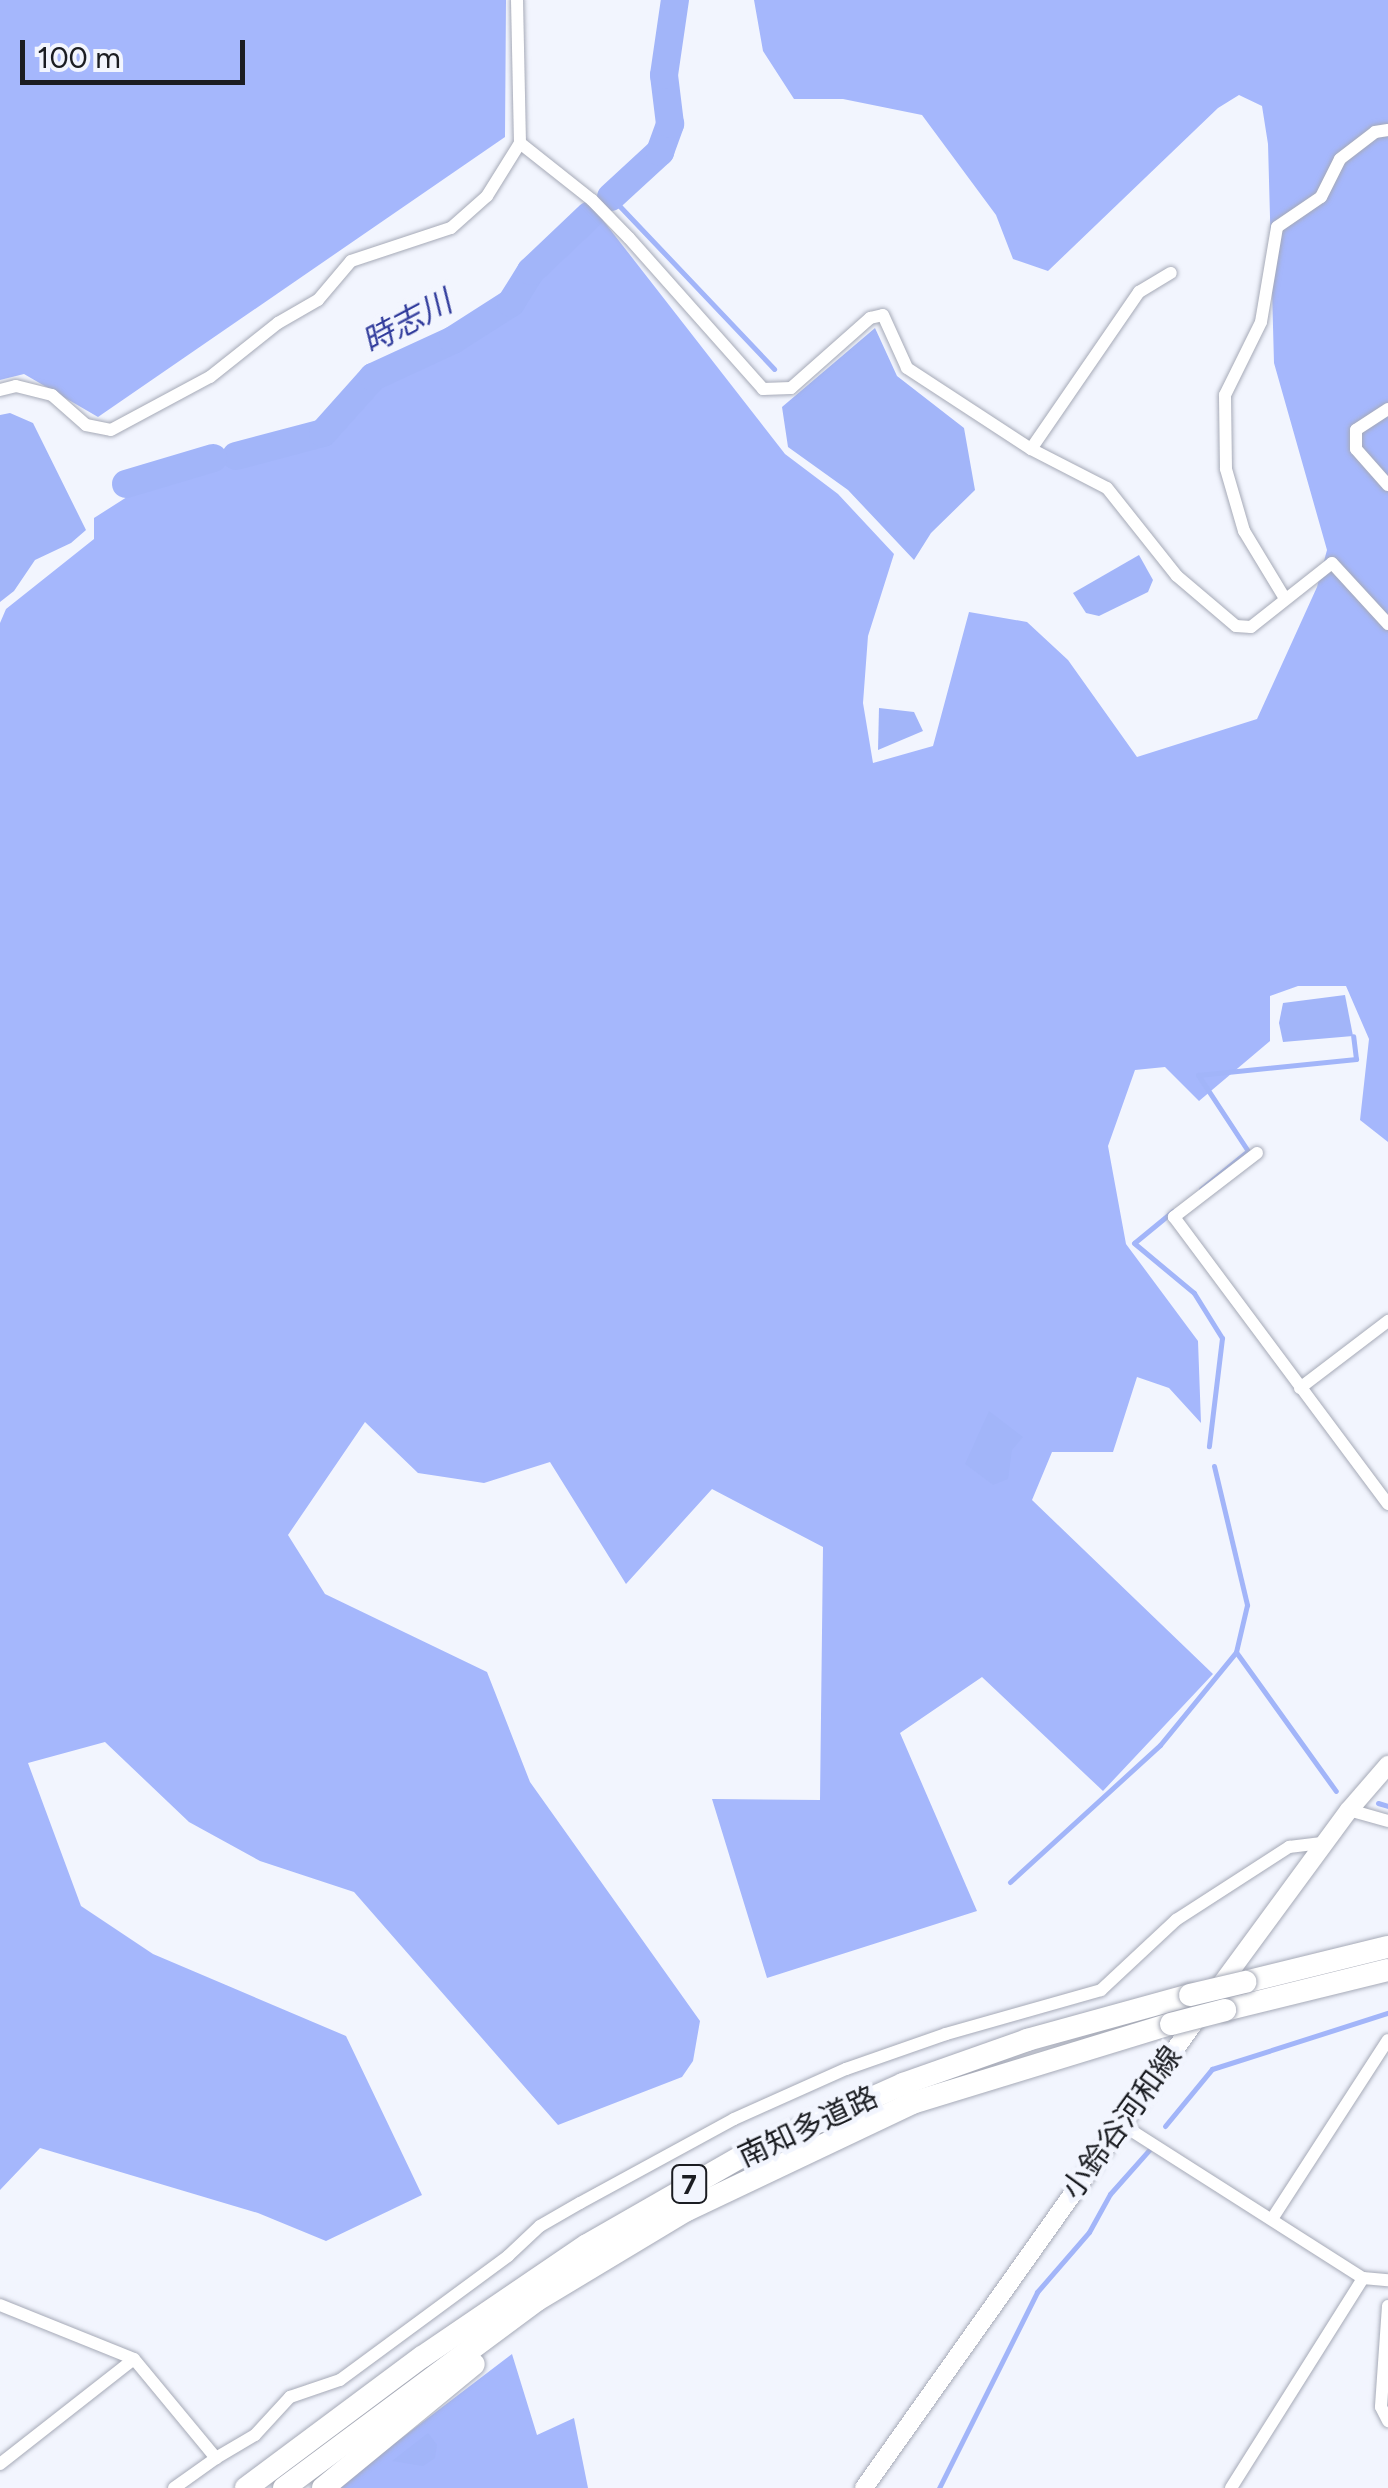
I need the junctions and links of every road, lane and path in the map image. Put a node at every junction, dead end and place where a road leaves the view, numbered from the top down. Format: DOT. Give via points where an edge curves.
graph roads {
  1 [pos="516,0"];
  2 [pos="1388,130"];
  3 [pos="520,142"];
  4 [pos="1171,272"];
  5 [pos="0,390"];
  6 [pos="1388,410"];
  7 [pos="1032,448"];
  8 [pos="1388,485"];
  9 [pos="1284,597"];
  10 [pos="1388,624"];
  11 [pos="1257,1154"];
  12 [pos="1388,1321"];
  13 [pos="1300,1388"];
  14 [pos="1388,1504"];
  15 [pos="1388,1765"];
  16 [pos="1349,1810"];
  17 [pos="1388,1822"];
  18 [pos="1324,1844"];
  19 [pos="1388,1947"];
  20 [pos="1388,1970"];
  21 [pos="1388,2040"];
  22 [pos="1121,2124"];
  23 [pos="1272,2219"];
  24 [pos="1363,2278"];
  25 [pos="1388,2280"];
  26 [pos="537,2300"];
  27 [pos="0,2305"];
  28 [pos="1388,2306"];
  29 [pos="134,2359"];
  30 [pos="1388,2421"];
  31 [pos="216,2458"];
  32 [pos="0,2464"];
  33 [pos="174,2488"];
  34 [pos="246,2488"];
  35 [pos="284,2488"];
  36 [pos="323,2488"];
  37 [pos="864,2488"];
  38 [pos="1230,2488"];
  1 -- 3 [label="street"];
  2 -- 9 [label="street" via="1374,132 1340,159 1321,197 1276,228 1261,322 1225,395 1226,469 1244,531"];
  3 -- 5 [label="street" via="486,196 451,228 351,261 318,300 210,378 111,430 86,425 52,395 16,386"];
  3 -- 7 [label="street" via="630,238 764,388 791,388 870,318 883,315 907,368"];
  4 -- 7 [label="street" via="1138,292"];
  6 -- 8 [label="street" via="1356,430 1356,449"];
  7 -- 9 [label="street" via="1107,488 1177,576 1236,626 1251,627"];
  9 -- 10 [label="street" via="1332,563"];
  11 -- 13 [label="street" via="1174,1217"];
  12 -- 13 [label="street"];
  13 -- 14 [label="street"];
  15 -- 16 [label="main road, 小鈴谷河和線"];
  16 -- 17 [label="street"];
  16 -- 18 [label="main road, 小鈴谷河和線"];
  18 -- 22 [label="main road, 小鈴谷河和線"];
  18 -- 31 [label="street" via="1289,1847 1176,1920 1101,1990 846,2069 734,2119 580,2203 540,2226 340,2380 290,2397 255,2435"];
  19 -- 34 [label="highway, 南知多道路 / 7, bridge" via="1028,2040 903,2084 746,2154 572,2256"];
  20 -- 26 [label="highway, 南知多道路 / 7, bridge" via="1035,2062 895,2110 686,2210"];
  21 -- 23 [label="street"];
  22 -- 23 [label="street"];
  22 -- 37 [label="main road, 小鈴谷河和線"];
  23 -- 24 [label="street"];
  24 -- 25 [label="street"];
  24 -- 38 [label="street"];
  26 -- 35 [label="highway, 南知多道路 / 7"];
  26 -- 36 [label="highway" via="532,2320"];
  27 -- 29 [label="street"];
  28 -- 30 [label="street" via="1381,2407"];
  29 -- 31 [label="street"];
  29 -- 32 [label="street"];
  31 -- 33 [label="street"];
}
